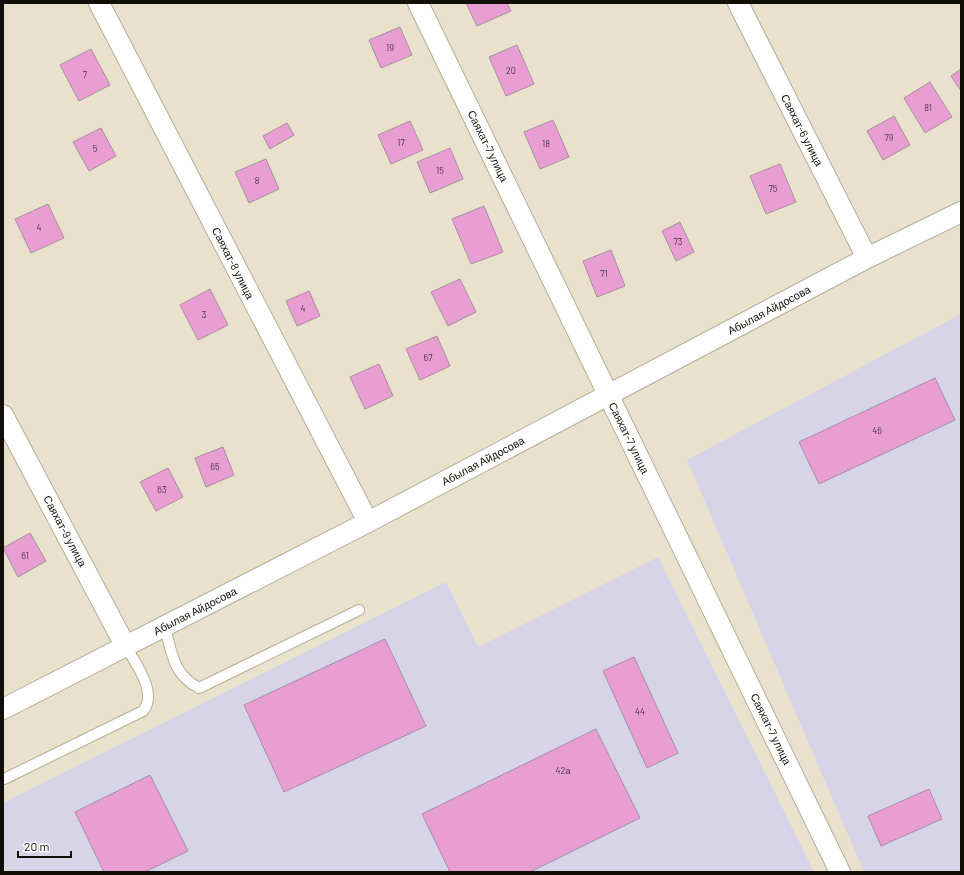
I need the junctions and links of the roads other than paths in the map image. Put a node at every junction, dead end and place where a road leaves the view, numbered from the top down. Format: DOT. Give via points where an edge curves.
graph roads {
  1 [pos="99,3"];
  2 [pos="418,3"];
  3 [pos="738,3"];
  4 [pos="961,212"];
  5 [pos="867,258"];
  6 [pos="608,395"];
  7 [pos="3,415"];
  8 [pos="368,522"];
  9 [pos="359,610"];
  10 [pos="165,627"];
  11 [pos="126,647"];
  12 [pos="3,709"];
  13 [pos="4,779"];
  14 [pos="840,872"];
  1 -- 8 [label="street, Саяхат-8 улица"];
  2 -- 6 [label="street, Саяхат-7 улица"];
  3 -- 5 [label="street, Саяхат-6 улица"];
  4 -- 5 [label="street, Абылая Айдосова"];
  5 -- 6 [label="street, Абылая Айдосова"];
  6 -- 8 [label="street, Абылая Айдосова"];
  6 -- 14 [label="street, Саяхат-7 улица"];
  7 -- 11 [label="street, Саяхат-9 улица"];
  8 -- 10 [label="street, Абылая Айдосова"];
  9 -- 10 [label="lane" via="199,688 187,681 176,667"];
  10 -- 11 [label="street, Абылая Айдосова"];
  11 -- 12 [label="street, Абылая Айдосова"];
  11 -- 13 [label="lane" via="146,686 149,699 143,711"];
}
